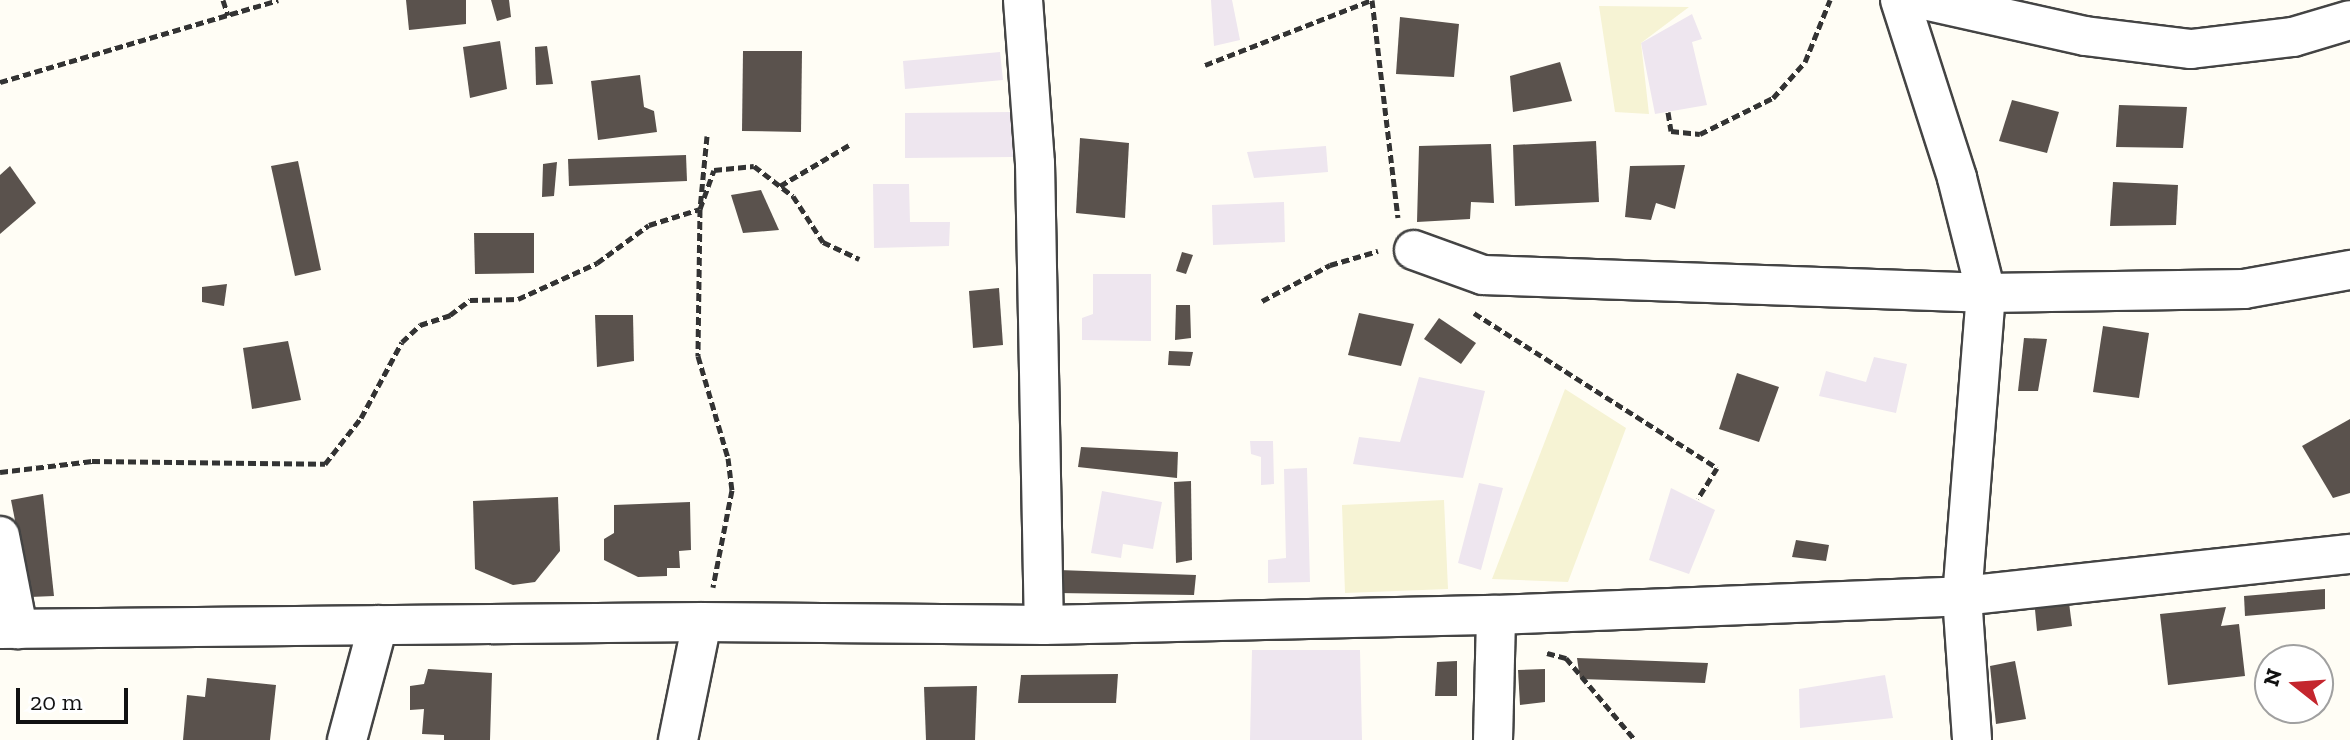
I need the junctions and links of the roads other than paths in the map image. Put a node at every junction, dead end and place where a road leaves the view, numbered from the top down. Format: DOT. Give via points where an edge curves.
graph roads {
  1 [pos="1023,0"];
  2 [pos="1900,0"];
  3 [pos="1924,0"];
  4 [pos="2350,20"];
  5 [pos="1400,253"];
  6 [pos="2350,270"];
  7 [pos="1986,293"];
  8 [pos="0,536"];
  9 [pos="2350,554"];
  10 [pos="1962,596"];
  11 [pos="707,607"];
  12 [pos="378,625"];
  13 [pos="1044,625"];
  14 [pos="1496,628"];
  15 [pos="9,629"];
  16 [pos="347,740"];
  17 [pos="678,740"];
  18 [pos="1493,740"];
  19 [pos="1972,740"];
  1 -- 13 [label="street" via="1035,163"];
  2 -- 7 [label="street" via="1957,178"];
  3 -- 4 [label="street" via="2085,36 2191,49 2293,37"];
  5 -- 7 [label="street" via="1483,275"];
  6 -- 7 [label="street" via="2244,289"];
  7 -- 10 [label="street"];
  8 -- 15 [label="street"];
  9 -- 10 [label="street"];
  10 -- 14 [label="street"];
  10 -- 19 [label="street"];
  11 -- 12 [label="street"];
  11 -- 13 [label="street"];
  11 -- 17 [label="street"];
  12 -- 15 [label="street"];
  12 -- 16 [label="street"];
  13 -- 14 [label="street"];
  14 -- 18 [label="street"];
}
